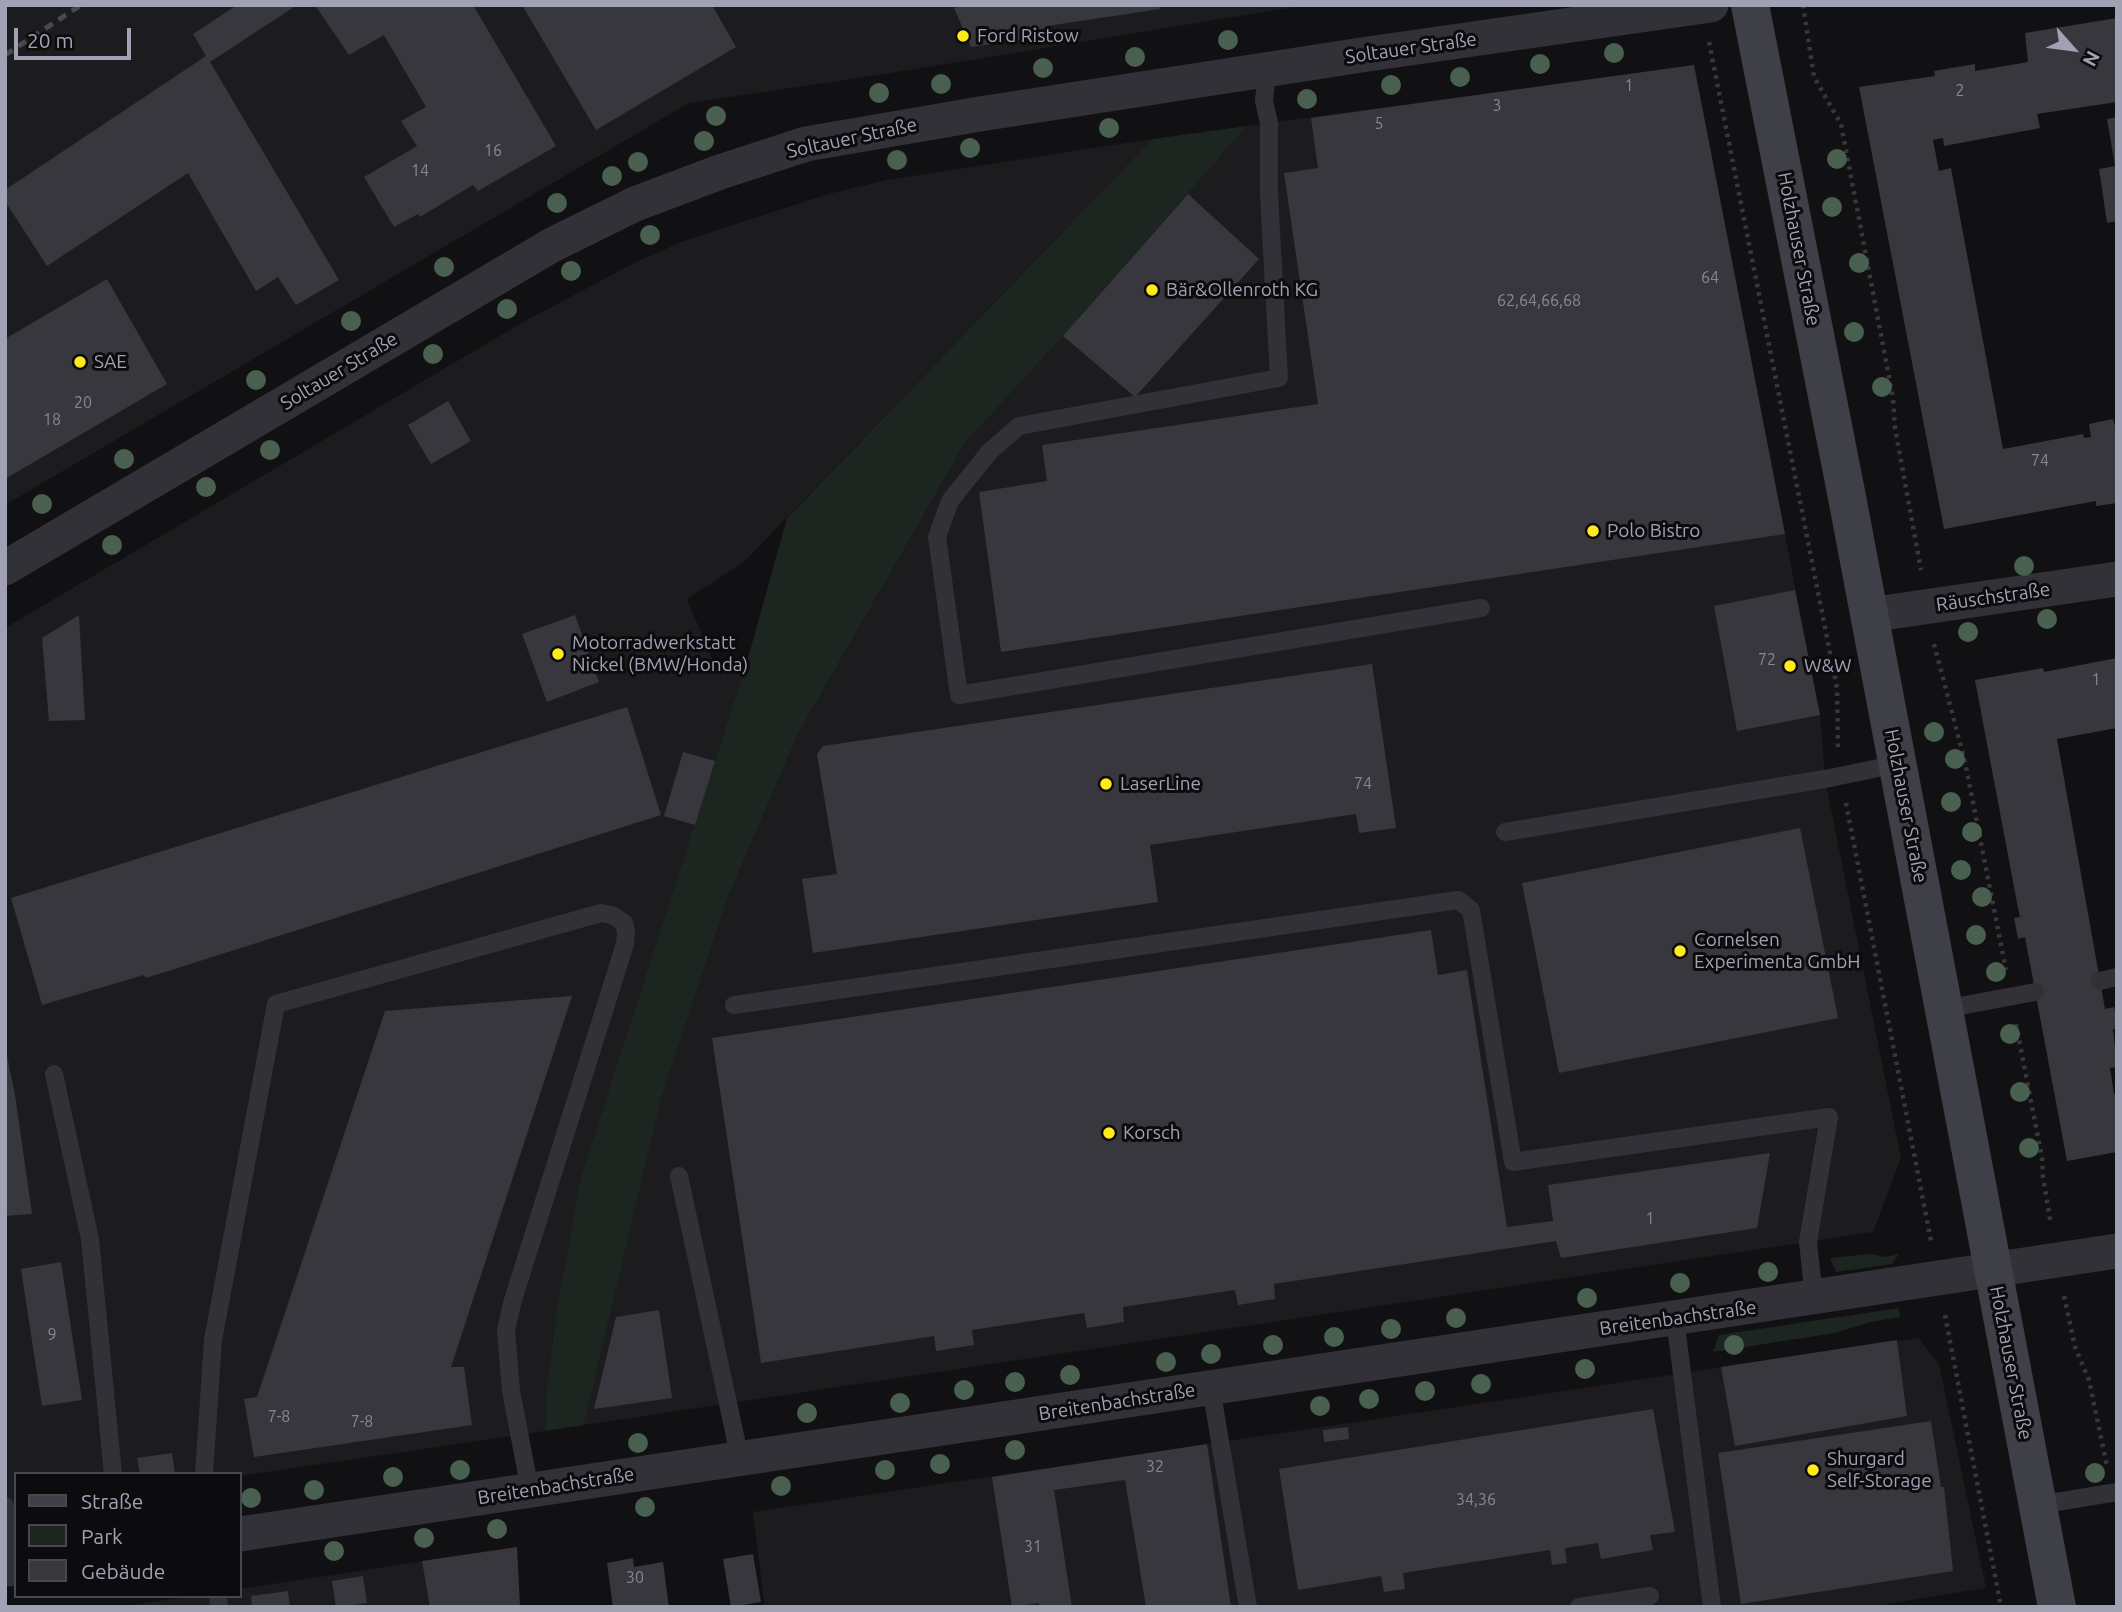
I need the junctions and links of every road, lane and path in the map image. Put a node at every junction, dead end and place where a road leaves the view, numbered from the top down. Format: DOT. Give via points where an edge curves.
graph roads {
  1 [pos="1712,5"];
  2 [pos="1750,5"];
  3 [pos="1803,5"];
  4 [pos="1267,69"];
  5 [pos="1717,78"];
  6 [pos="5,568"];
  7 [pos="2117,579"];
  8 [pos="1923,580"];
  9 [pos="1481,608"];
  10 [pos="1869,615"];
  11 [pos="1933,637"];
  12 [pos="1898,764"];
  13 [pos="1840,775"];
  14 [pos="1505,832"];
  15 [pos="2035,992"];
  16 [pos="2011,997"];
  17 [pos="734,1004"];
  18 [pos="1944,1009"];
  19 [pos="54,1074"];
  20 [pos="678,1176"];
  21 [pos="2045,1193"];
  22 [pos="1926,1214"];
  23 [pos="2117,1251"];
  24 [pos="1994,1271"];
  25 [pos="1814,1298"];
  26 [pos="1675,1319"];
  27 [pos="2071,1329"];
  28 [pos="1950,1343"];
  29 [pos="1211,1388"];
  30 [pos="740,1459"];
  31 [pos="113,1472"];
  32 [pos="204,1472"];
  33 [pos="530,1490"];
  34 [pos="2115,1492"];
  35 [pos="2038,1505"];
  36 [pos="5,1506"];
  37 [pos="242,1534"];
  38 [pos="14,1562"];
  39 [pos="1650,1596"];
  40 [pos="1248,1607"];
  41 [pos="1578,1607"];
  42 [pos="1712,1607"];
  43 [pos="2001,1607"];
  44 [pos="2057,1607"];
  1 -- 4 [label="street, Soltauer Straße"];
  2 -- 10 [label="main road, Holzhauser Straße"];
  3 -- 8 [label="path" via="1814,77 1841,124"];
  4 -- 6 [label="street, Soltauer Straße" via="806,144 635,204 552,245"];
  4 -- 9 [label="lane" via="1264,100 1269,123 1279,378 1019,426 990,451 950,501 937,537 959,695"];
  5 -- 13 [label="path" via="1837,688"];
  7 -- 10 [label="street, Räuschstraße"];
  10 -- 12 [label="main road, Holzhauser Straße"];
  11 -- 16 [label="path" via="1965,762"];
  12 -- 13 [label="lane"];
  12 -- 18 [label="main road, Holzhauser Straße"];
  13 -- 14 [label="lane"];
  13 -- 22 [label="path"];
  15 -- 16 [label="lane"];
  16 -- 18 [label="lane"];
  16 -- 21 [label="path"];
  17 -- 25 [label="lane" via="1458,900 1471,910 1513,1162 1829,1117 1808,1242"];
  18 -- 24 [label="main road, Holzhauser Straße"];
  19 -- 31 [label="lane" via="90,1240"];
  20 -- 30 [label="lane"];
  23 -- 24 [label="street, Breitenbachstraße"];
  24 -- 25 [label="street, Breitenbachstraße"];
  24 -- 35 [label="main road, Holzhauser Straße"];
  25 -- 26 [label="street, Breitenbachstraße"];
  26 -- 29 [label="street, Breitenbachstraße"];
  26 -- 42 [label="lane"];
  27 -- 34 [label="path" via="2089,1380"];
  28 -- 43 [label="path"];
  29 -- 30 [label="street, Breitenbachstraße"];
  29 -- 40 [label="lane"];
  30 -- 33 [label="street, Breitenbachstraße"];
  32 -- 33 [label="lane" via="213,1340 276,1004 601,913 624,923 625,944 506,1330 511,1391"];
  33 -- 37 [label="street, Breitenbachstraße"];
  34 -- 35 [label="lane"];
  35 -- 44 [label="main road, Holzhauser Straße"];
  36 -- 38 [label="lane"];
  39 -- 41 [label="lane"];
}
